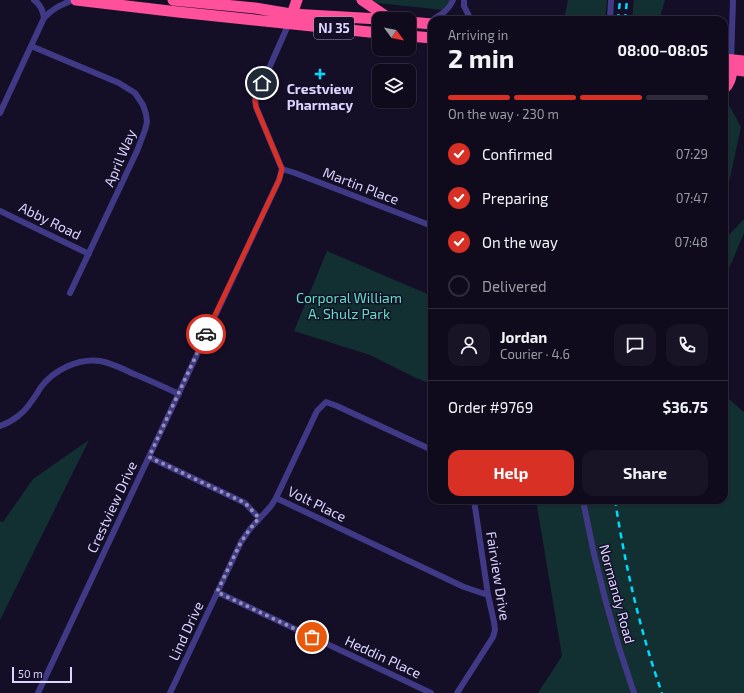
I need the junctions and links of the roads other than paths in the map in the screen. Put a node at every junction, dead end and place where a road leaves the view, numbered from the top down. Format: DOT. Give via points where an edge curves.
graph roads {
  1 [pos="34,0"];
  2 [pos="73,0"];
  3 [pos="76,0"];
  4 [pos="173,0"];
  5 [pos="297,0"];
  6 [pos="362,0"];
  7 [pos="453,0"];
  8 [pos="464,0"];
  9 [pos="610,0"];
  10 [pos="733,0"];
  11 [pos="380,12"];
  12 [pos="439,16"];
  13 [pos="469,16"];
  14 [pos="610,16"];
  15 [pos="44,18"];
  16 [pos="290,19"];
  17 [pos="372,19"];
  18 [pos="416,22"];
  19 [pos="428,22"];
  20 [pos="372,32"];
  21 [pos="416,37"];
  22 [pos="428,38"];
  23 [pos="31,46"];
  24 [pos="744,61"];
  25 [pos="728,64"];
  26 [pos="744,71"];
  27 [pos="728,84"];
  28 [pos="0,113"];
  29 [pos="282,169"];
  30 [pos="0,211"];
  31 [pos="428,224"];
  32 [pos="90,254"];
  33 [pos="70,293"];
  34 [pos="178,394"];
  35 [pos="0,426"];
  36 [pos="428,448"];
  37 [pos="149,457"];
  38 [pos="276,498"];
  39 [pos="475,504"];
  40 [pos="584,504"];
  41 [pos="259,518"];
  42 [pos="217,592"];
  43 [pos="488,595"];
  44 [pos="38,693"];
  45 [pos="171,693"];
  46 [pos="431,693"];
  47 [pos="457,693"];
  48 [pos="634,693"];
  1 -- 15 [label="street" via="41,7"];
  2 -- 15 [label="street" via="55,7"];
  3 -- 16 [label="highway, NJ 35" via="186,13"];
  4 -- 16 [label="highway, NJ 35" via="255,8"];
  5 -- 16 [label="highway"];
  6 -- 11 [label="highway"];
  7 -- 12 [label="street"];
  8 -- 13 [label="street"];
  9 -- 14 [label="street"];
  10 -- 25 [label="street"];
  15 -- 23 [label="street"];
  16 -- 17 [label="highway, NJ 35"];
  16 -- 20 [label="highway, NJ 35"];
  16 -- 29 [label="street" via="255,100"];
  18 -- 19 [label="highway"];
  21 -- 22 [label="highway"];
  23 -- 28 [label="street"];
  23 -- 32 [label="street, April Way" via="119,83 135,92 144,105 147,122 138,150"];
  24 -- 25 [label="highway"];
  25 -- 26 [label="highway"];
  25 -- 27 [label="highway" via="731,78"];
  29 -- 31 [label="street, Martin Place"];
  29 -- 34 [label="street, Crestview Drive"];
  30 -- 32 [label="street, Abby Road"];
  32 -- 33 [label="street, April Way"];
  34 -- 35 [label="street" via="112,364 82,362 54,374 25,410"];
  34 -- 37 [label="street, Crestview Drive"];
  36 -- 38 [label="street" via="326,402 316,412"];
  37 -- 41 [label="street" via="245,503"];
  37 -- 44 [label="street, Crestview Drive"];
  38 -- 41 [label="street, Volt Place"];
  38 -- 43 [label="street, Volt Place"];
  39 -- 43 [label="street, Fairview Drive"];
  40 -- 48 [label="street, Normandy Road" via="601,587"];
  41 -- 42 [label="street, Lind Drive" via="241,542"];
  42 -- 45 [label="street, Lind Drive"];
  42 -- 46 [label="street, Heddin Place"];
  43 -- 47 [label="street, Fairview Drive" via="494,622 493,637"];
}
